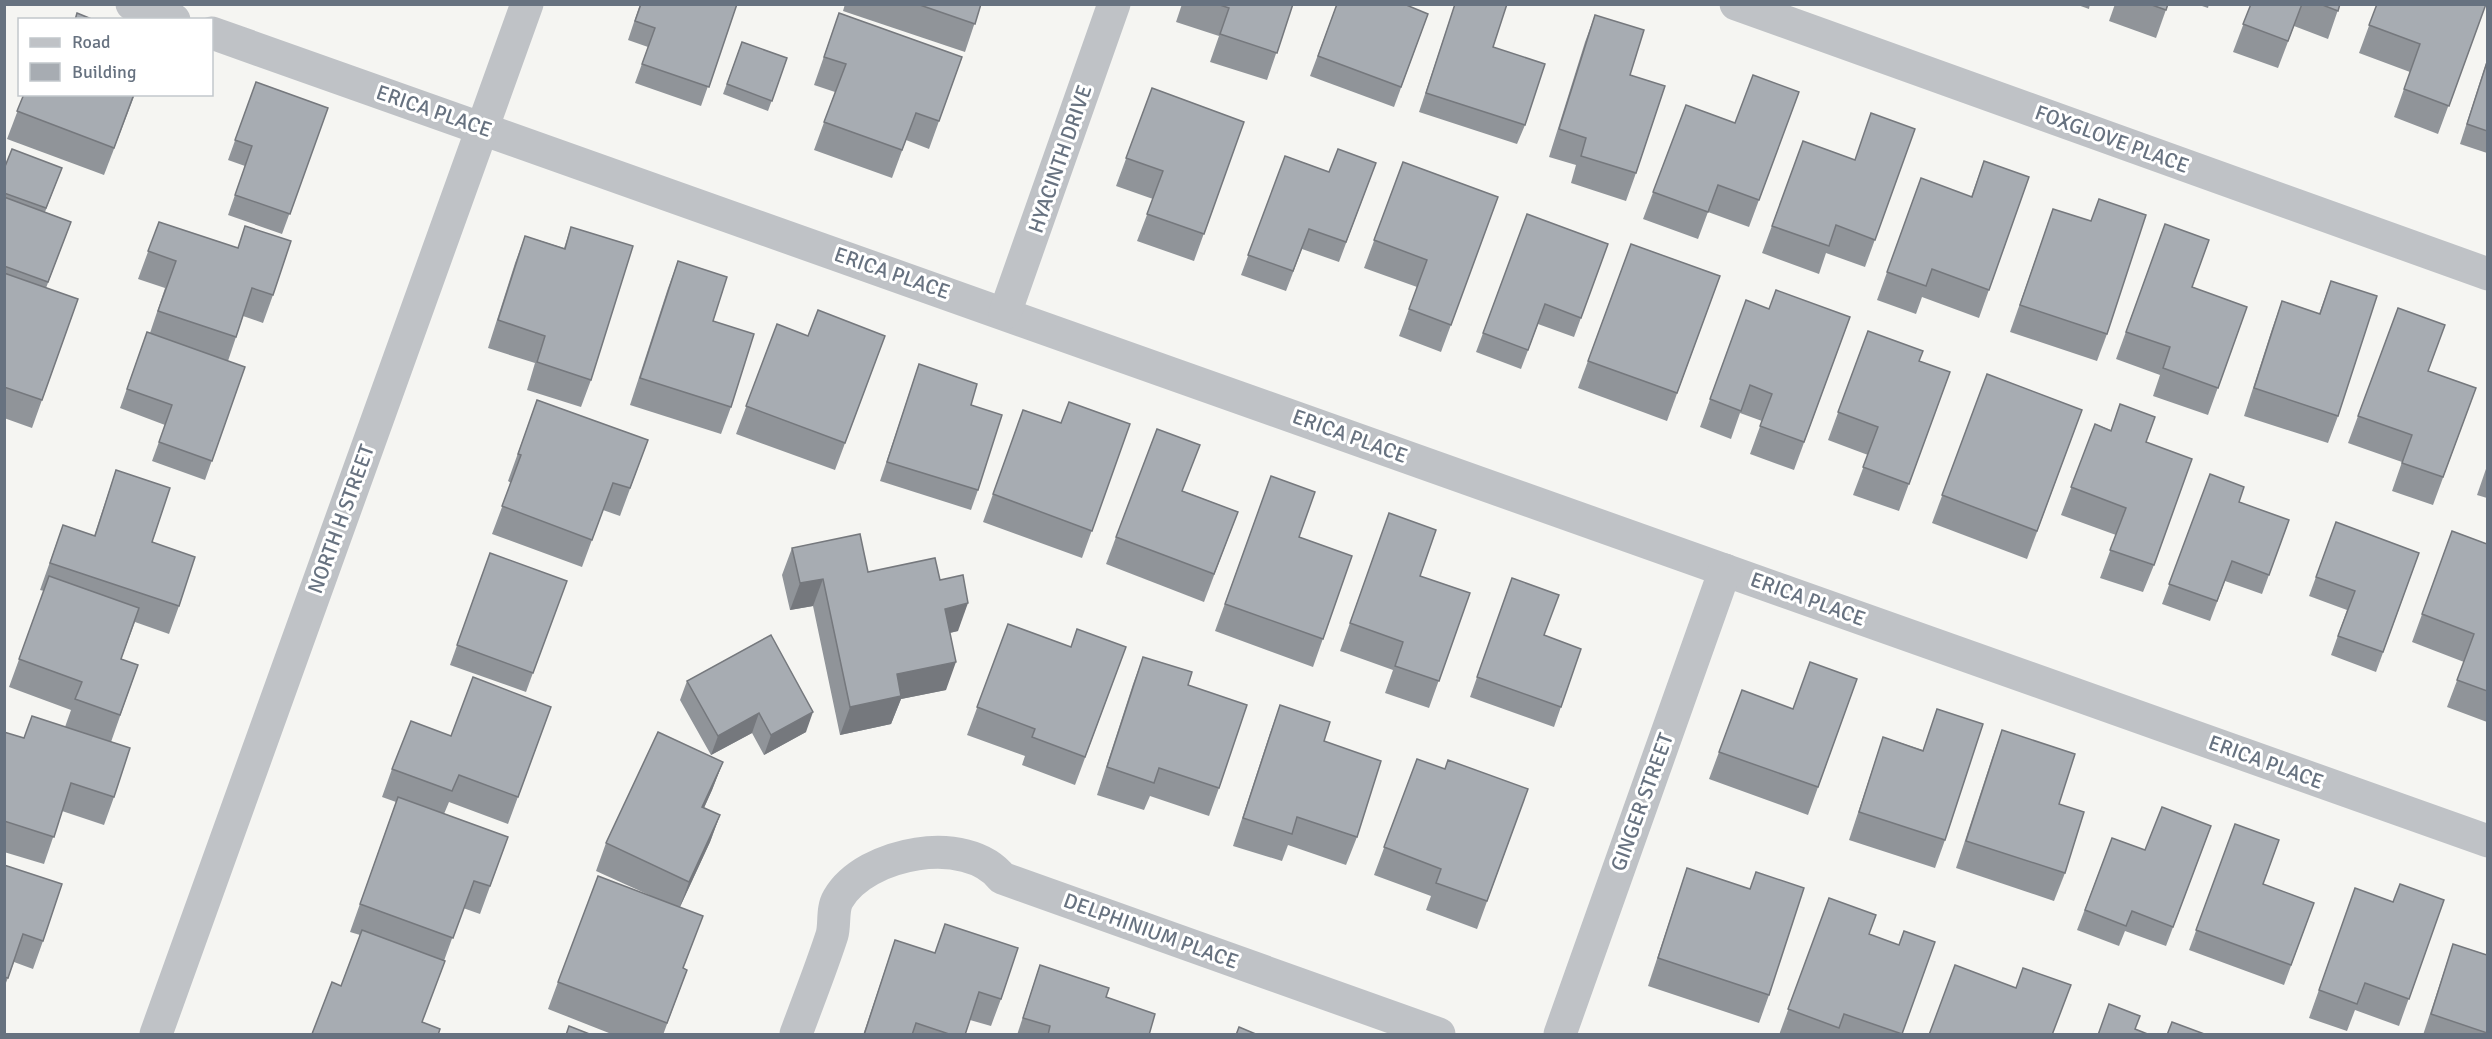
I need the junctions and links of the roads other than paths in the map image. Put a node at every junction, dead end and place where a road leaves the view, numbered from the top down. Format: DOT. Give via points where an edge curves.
graph roads {
  1 [pos="132,4"];
  2 [pos="527,4"];
  3 [pos="1114,4"];
  4 [pos="1736,4"];
  5 [pos="169,18"];
  6 [pos="213,33"];
  7 [pos="483,129"];
  8 [pos="2487,274"];
  9 [pos="1005,313"];
  10 [pos="1725,570"];
  11 [pos="2487,841"];
  12 [pos="156,1035"];
  13 [pos="796,1035"];
  14 [pos="1438,1035"];
  15 [pos="1560,1035"];
  1 -- 5 [label="street"];
  2 -- 7 [label="street, NORTH H STREET"];
  3 -- 9 [label="street, HYACINTH DRIVE"];
  4 -- 8 [label="street, FOXGLOVE PLACE"];
  6 -- 7 [label="street, ERICA PLACE"];
  7 -- 9 [label="street, ERICA PLACE"];
  7 -- 12 [label="street, NORTH H STREET"];
  9 -- 10 [label="street, ERICA PLACE"];
  10 -- 11 [label="street, ERICA PLACE"];
  10 -- 15 [label="street, GINGER STREET"];
  13 -- 14 [label="street, DELPHINIUM PLACE" via="833,932 836,902 848,886 881,864 937,852 967,856 994,867 1002,878"];
}
